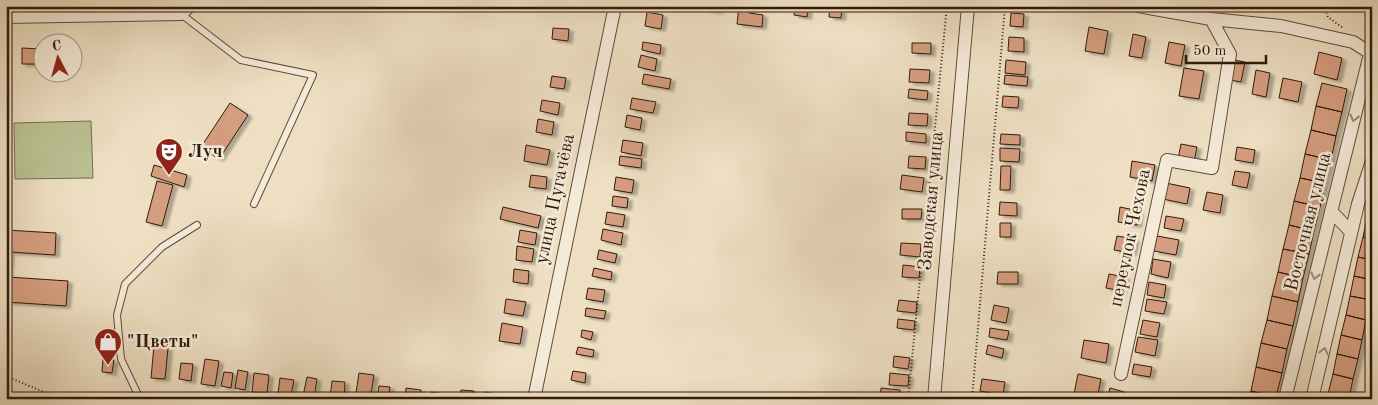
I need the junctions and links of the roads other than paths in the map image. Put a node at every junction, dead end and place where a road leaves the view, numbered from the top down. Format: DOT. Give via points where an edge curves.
graph roads {
  1 [pos="615,6"];
  2 [pos="968,6"];
  3 [pos="1138,6"];
  4 [pos="186,10"];
  5 [pos="6,17"];
  6 [pos="1211,19"];
  7 [pos="1371,54"];
  8 [pos="1372,161"];
  9 [pos="254,204"];
  10 [pos="1331,211"];
  11 [pos="197,225"];
  12 [pos="1351,232"];
  13 [pos="1121,374"];
  14 [pos="140,399"];
  15 [pos="534,399"];
  16 [pos="934,399"];
  17 [pos="1285,399"];
  18 [pos="1312,399"];
  1 -- 15 [label="street, улица Пугачёва"];
  2 -- 16 [label="street, Заводская улица"];
  3 -- 6 [label="street"];
  4 -- 5 [label="street"];
  4 -- 9 [label="lane" via="241,60 313,75"];
  6 -- 7 [label="street" via="1280,26 1354,42"];
  6 -- 13 [label="street, переулок Чехова" via="1230,54 1212,168 1167,160"];
  7 -- 10 [label="street, Восточная улица, one-way"];
  8 -- 12 [label="street"];
  10 -- 12 [label="street"];
  10 -- 17 [label="street, Восточная улица, one-way"];
  11 -- 14 [label="lane" via="162,247 125,284 117,315 121,359"];
  18 -- 12 [label="street, one-way"];
}
